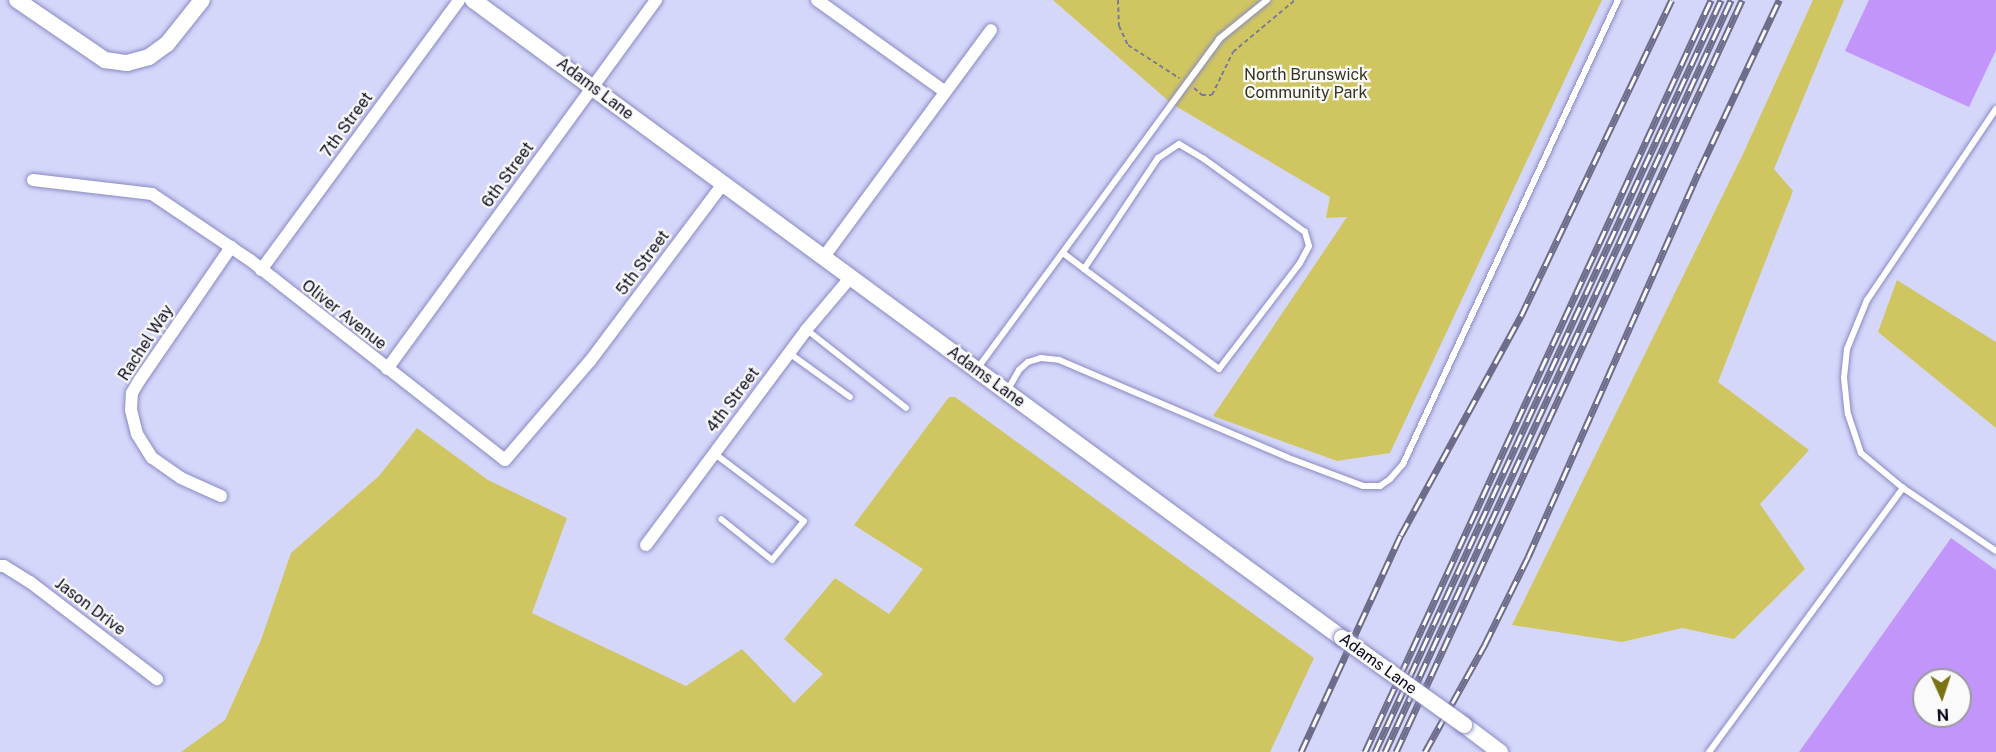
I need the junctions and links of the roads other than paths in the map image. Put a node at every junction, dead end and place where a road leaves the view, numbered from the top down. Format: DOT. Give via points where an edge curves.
graph roads {
  1 [pos="17,0"];
  2 [pos="202,0"];
  3 [pos="459,0"];
  4 [pos="473,0"];
  5 [pos="656,0"];
  6 [pos="817,0"];
  7 [pos="1267,0"];
  8 [pos="1618,0"];
  9 [pos="991,30"];
  10 [pos="592,87"];
  11 [pos="944,91"];
  12 [pos="1996,109"];
  13 [pos="33,180"];
  14 [pos="722,185"];
  15 [pos="231,247"];
  16 [pos="1063,253"];
  17 [pos="823,258"];
  18 [pos="1083,269"];
  19 [pos="261,270"];
  20 [pos="850,278"];
  21 [pos="806,330"];
  22 [pos="789,353"];
  23 [pos="590,361"];
  24 [pos="387,369"];
  25 [pos="976,370"];
  26 [pos="1006,391"];
  27 [pos="850,397"];
  28 [pos="906,408"];
  29 [pos="714,453"];
  30 [pos="1903,488"];
  31 [pos="221,496"];
  32 [pos="721,519"];
  33 [pos="646,545"];
  34 [pos="1996,551"];
  35 [pos="0,566"];
  36 [pos="157,679"];
  37 [pos="1500,752"];
  38 [pos="1709,752"];
  1 -- 2 [label="street" via="105,60 128,63 149,57 167,44"];
  3 -- 19 [label="street, 7th Street"];
  4 -- 10 [label="street, Adams Lane"];
  5 -- 10 [label="street, 6th Street"];
  6 -- 11 [label="street"];
  7 -- 16 [label="lane" via="1219,39"];
  8 -- 26 [label="lane" via="1403,464 1380,486 1363,486 1286,457 1059,360 1041,358 1028,362"];
  9 -- 11 [label="street"];
  10 -- 14 [label="street, Adams Lane"];
  10 -- 24 [label="street, 6th Street"];
  11 -- 17 [label="street"];
  12 -- 30 [label="lane" via="1867,300 1847,350 1844,378 1848,414 1861,453"];
  13 -- 15 [label="street, Oliver Avenue" via="153,194"];
  14 -- 17 [label="street, Adams Lane"];
  14 -- 23 [label="street, 5th Street"];
  15 -- 19 [label="street, Oliver Avenue"];
  15 -- 31 [label="street, Rachel Way" via="139,381 132,393 131,410 137,434 152,458 180,478"];
  16 -- 18 [label="lane"];
  16 -- 25 [label="lane"];
  17 -- 20 [label="street, Adams Lane"];
  18 -- 18 [label="lane" via="1158,158 1179,144 1305,232 1309,246 1220,369"];
  19 -- 24 [label="street, Oliver Avenue"];
  20 -- 21 [label="street, 4th Street"];
  20 -- 25 [label="street, Adams Lane"];
  21 -- 22 [label="street, 4th Street"];
  21 -- 28 [label="lane"];
  22 -- 27 [label="lane"];
  22 -- 29 [label="street, 4th Street"];
  23 -- 24 [label="street, Oliver Avenue" via="505,460"];
  25 -- 26 [label="street, Adams Lane"];
  26 -- 37 [label="street, Adams Lane, bridge"];
  29 -- 32 [label="lane" via="804,521 772,560"];
  29 -- 33 [label="street, 4th Street"];
  30 -- 34 [label="lane"];
  30 -- 38 [label="lane"];
  35 -- 36 [label="street, Jason Drive" via="30,582"];
}
